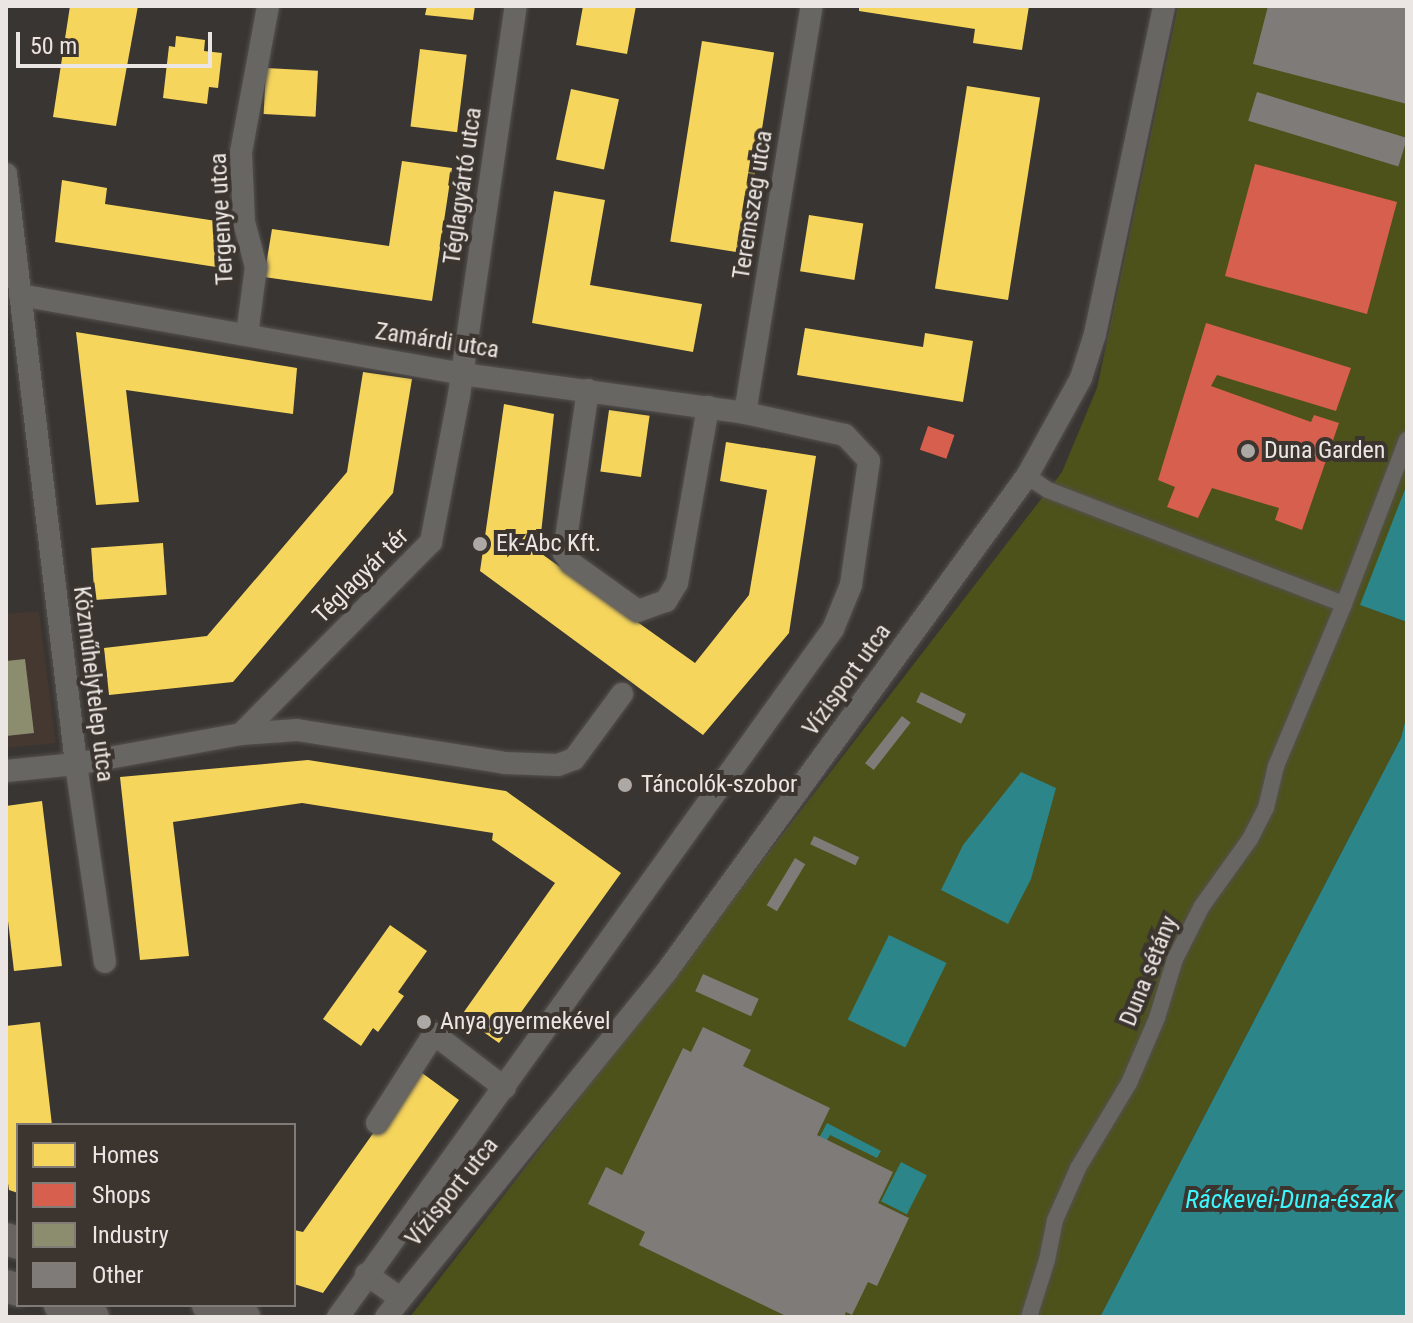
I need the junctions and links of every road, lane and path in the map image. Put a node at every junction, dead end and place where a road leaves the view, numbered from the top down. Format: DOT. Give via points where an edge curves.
graph roads {
  1 [pos="268,6"];
  2 [pos="516,6"];
  3 [pos="812,6"];
  4 [pos="1164,6"];
  5 [pos="6,174"];
  6 [pos="20,295"];
  7 [pos="247,335"];
  8 [pos="462,374"];
  9 [pos="588,390"];
  10 [pos="708,407"];
  11 [pos="745,413"];
  12 [pos="845,435"];
  13 [pos="1407,440"];
  14 [pos="1027,476"];
  15 [pos="1344,604"];
  16 [pos="622,694"];
  17 [pos="241,734"];
  18 [pos="76,764"];
  19 [pos="6,771"];
  20 [pos="105,962"];
  21 [pos="505,1088"];
  22 [pos="377,1123"];
  23 [pos="366,1274"];
  24 [pos="400,1298"];
  25 [pos="66,1307"];
  26 [pos="214,1307"];
  27 [pos="93,1317"];
  28 [pos="244,1317"];
  29 [pos="338,1317"];
  30 [pos="386,1317"];
  31 [pos="1029,1317"];
  1 -- 7 [label="street, Tergenye utca" via="241,152 244,222 256,267"];
  2 -- 8 [label="street, Téglagyártó utca"];
  3 -- 11 [label="street, Teremszeg utca"];
  4 -- 14 [label="street, Vízisport utca" via="1095,334 1081,378"];
  5 -- 6 [label="street, Közműhelytelep utca"];
  6 -- 7 [label="street, Zamárdi utca"];
  6 -- 18 [label="street, Közműhelytelep utca"];
  7 -- 8 [label="street, Zamárdi utca"];
  8 -- 9 [label="street, Zamárdi utca"];
  8 -- 17 [label="street, Téglagyár tér" via="431,542"];
  9 -- 10 [label="street, Zamárdi utca"];
  9 -- 10 [label="street" via="564,553 638,611 666,601 677,583"];
  10 -- 11 [label="street, Zamárdi utca"];
  11 -- 12 [label="street, Zamárdi utca"];
  12 -- 21 [label="street, Vízisport utca" via="869,461 851,585 833,629"];
  13 -- 15 [label="street, Duna sétány"];
  14 -- 15 [label="street" via="1048,490"];
  14 -- 24 [label="street, Vízisport utca" via="667,971"];
  15 -- 31 [label="street, Duna sétány" via="1276,766 1266,808 1202,906 1175,959 1129,1083 1078,1168 1055,1220"];
  16 -- 17 [label="street" via="574,759 558,765 505,763 297,730"];
  17 -- 18 [label="street"];
  18 -- 19 [label="street"];
  18 -- 20 [label="street, Közműhelytelep utca"];
  21 -- 22 [label="street" via="434,1034"];
  21 -- 23 [label="street, Vízisport utca"];
  23 -- 24 [label="street"];
  23 -- 29 [label="street, Vízisport utca"];
  24 -- 30 [label="street, Vízisport utca"];
  25 -- 27 [label="main road"];
  26 -- 28 [label="main road"];
}
